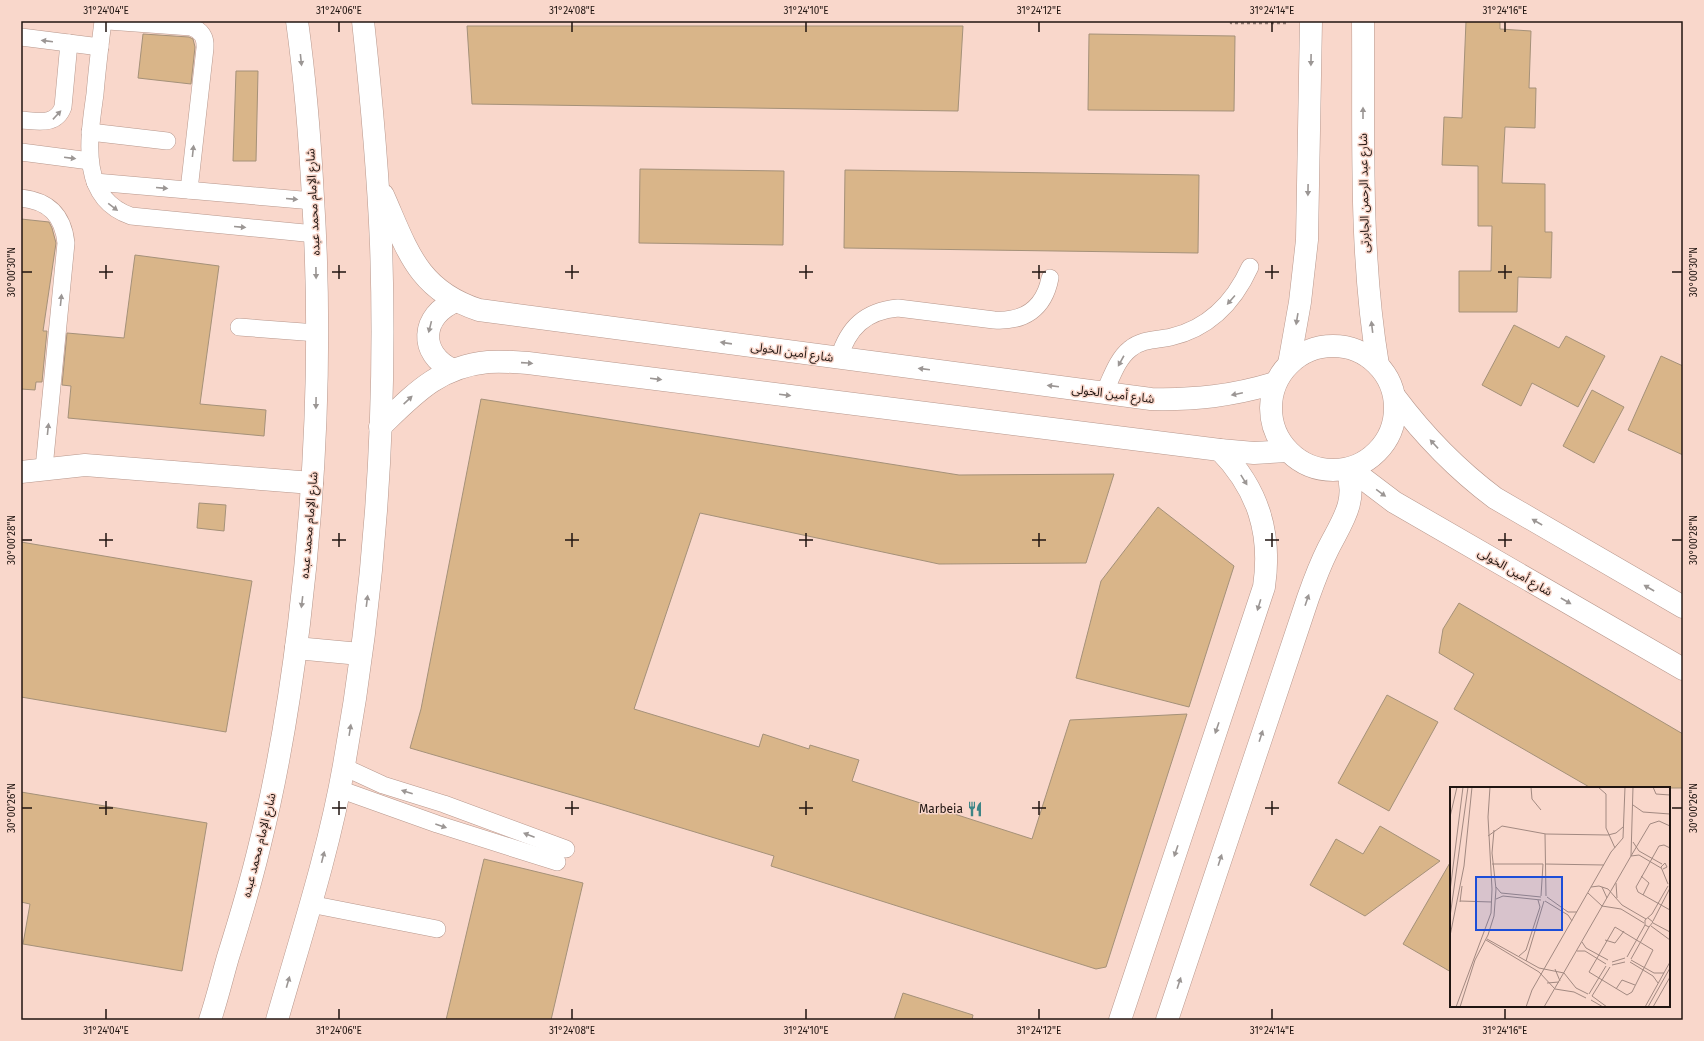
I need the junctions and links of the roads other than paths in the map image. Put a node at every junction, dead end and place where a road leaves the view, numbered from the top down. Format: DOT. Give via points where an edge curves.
graph roads {
  1 [pos="103,21"];
  2 [pos="108,21"];
  3 [pos="296,21"];
  4 [pos="363,21"];
  5 [pos="1311,21"];
  6 [pos="1363,21"];
  7 [pos="21,37"];
  8 [pos="69,43"];
  9 [pos="100,47"];
  10 [pos="21,120"];
  11 [pos="90,132"];
  12 [pos="167,141"];
  13 [pos="21,152"];
  14 [pos="90,161"];
  15 [pos="378,181"];
  16 [pos="95,182"];
  17 [pos="189,190"];
  18 [pos="21,198"];
  19 [pos="313,201"];
  20 [pos="315,234"];
  21 [pos="1250,267"];
  22 [pos="1050,278"];
  23 [pos="456,301"];
  24 [pos="239,327"];
  25 [pos="317,333"];
  26 [pos="839,358"];
  27 [pos="1288,364"];
  28 [pos="1378,365"];
  29 [pos="453,370"];
  30 [pos="1275,383"];
  31 [pos="1104,393"];
  32 [pos="1395,397"];
  33 [pos="380,427"];
  34 [pos="1220,450"];
  35 [pos="1287,451"];
  36 [pos="44,468"];
  37 [pos="1349,468"];
  38 [pos="21,472"];
  39 [pos="312,483"];
  40 [pos="1683,607"];
  41 [pos="296,648"];
  42 [pos="360,654"];
  43 [pos="1683,668"];
  44 [pos="344,767"];
  45 [pos="338,789"];
  46 [pos="310,904"];
  47 [pos="437,929"];
  48 [pos="210,1020"];
  49 [pos="277,1020"];
  50 [pos="1120,1020"];
  51 [pos="1167,1020"];
  1 -- 9 [label="lane"];
  17 -- 2 [label="lane, one-way" via="205,39 200,31 191,27"];
  3 -- 19 [label="street, شارع الإمام محمد عبده, one-way"];
  4 -- 15 [label="street"];
  5 -- 27 [label="street, one-way" via="1307,240 1300,302"];
  28 -- 6 [label="street, شارع عبد الرحمن الجابرتى, one-way" via="1365,258"];
  8 -- 7 [label="lane, one-way"];
  8 -- 9 [label="lane"];
  10 -- 8 [label="lane, one-way" via="46,122 61,112"];
  9 -- 11 [label="lane"];
  11 -- 12 [label="lane"];
  11 -- 14 [label="lane"];
  13 -- 14 [label="lane, one-way"];
  14 -- 16 [label="lane"];
  15 -- 23 [label="street, شارع أمين الخولى" via="414,262 432,284"];
  15 -- 33 [label="street" via="382,304"];
  16 -- 17 [label="lane, one-way"];
  16 -- 20 [label="lane, one-way" via="105,200 117,210 131,216"];
  17 -- 19 [label="lane, one-way"];
  36 -- 18 [label="lane, one-way" via="66,243 65,232 56,214 39,202"];
  19 -- 20 [label="street, شارع الإمام محمد عبده"];
  20 -- 25 [label="street, شارع الإمام محمد عبده, one-way"];
  21 -- 31 [label="lane, one-way" via="1233,298 1205,323 1190,331 1145,341 1129,349 1123,355"];
  22 -- 26 [label="lane" via="1048,289 1036,308 1016,319 1006,321 898,308 875,313 864,319 848,336"];
  26 -- 23 [label="street, شارع أمين الخولى, one-way" via="492,312"];
  23 -- 29 [label="street, one-way" via="438,311 428,329 430,350 444,366"];
  24 -- 25 [label="lane"];
  25 -- 39 [label="street, شارع الإمام محمد عبده, one-way"];
  31 -- 26 [label="street, شارع أمين الخولى, one-way"];
  27 -- 28 [label="street" via="1312,349 1341,346 1368,356"];
  27 -- 30 [label="street"];
  28 -- 32 [label="street" via="1389,380"];
  33 -- 29 [label="street, one-way" via="420,388"];
  29 -- 34 [label="street, one-way" via="489,362 528,363"];
  30 -- 31 [label="street, شارع أمين الخولى, one-way" via="1226,396 1201,399 1151,399"];
  30 -- 35 [label="street" via="1270,407 1271,419 1280,442"];
  32 -- 37 [label="street" via="1396,412 1387,440 1378,452 1365,462"];
  40 -- 32 [label="street, one-way" via="1495,498 1440,452"];
  42 -- 33 [label="street, one-way" via="370,577"];
  34 -- 35 [label="street" via="1254,453"];
  34 -- 50 [label="street, one-way" via="1244,479 1260,513 1267,550 1264,587"];
  35 -- 37 [label="street" via="1303,463 1321,470"];
  36 -- 38 [label="street"];
  36 -- 39 [label="street" via="84,465"];
  37 -- 43 [label="street, شارع أمين الخولى, one-way" via="1394,502"];
  51 -- 37 [label="street, one-way" via="1308,598 1328,549 1348,511 1351,494"];
  39 -- 41 [label="street, شارع الإمام محمد عبده, one-way"];
  41 -- 42 [label="street"];
  41 -- 48 [label="street, شارع الإمام محمد عبده" via="286,717 261,842"];
  44 -- 42 [label="street, one-way"];
  44 -- 45 [label="street"];
  45 -- 44 [label="lane, one-way" via="437,824 561,856 451,807 383,785"];
  46 -- 45 [label="street, one-way" via="324,857"];
  46 -- 47 [label="lane"];
  49 -- 46 [label="street, one-way"];
}
